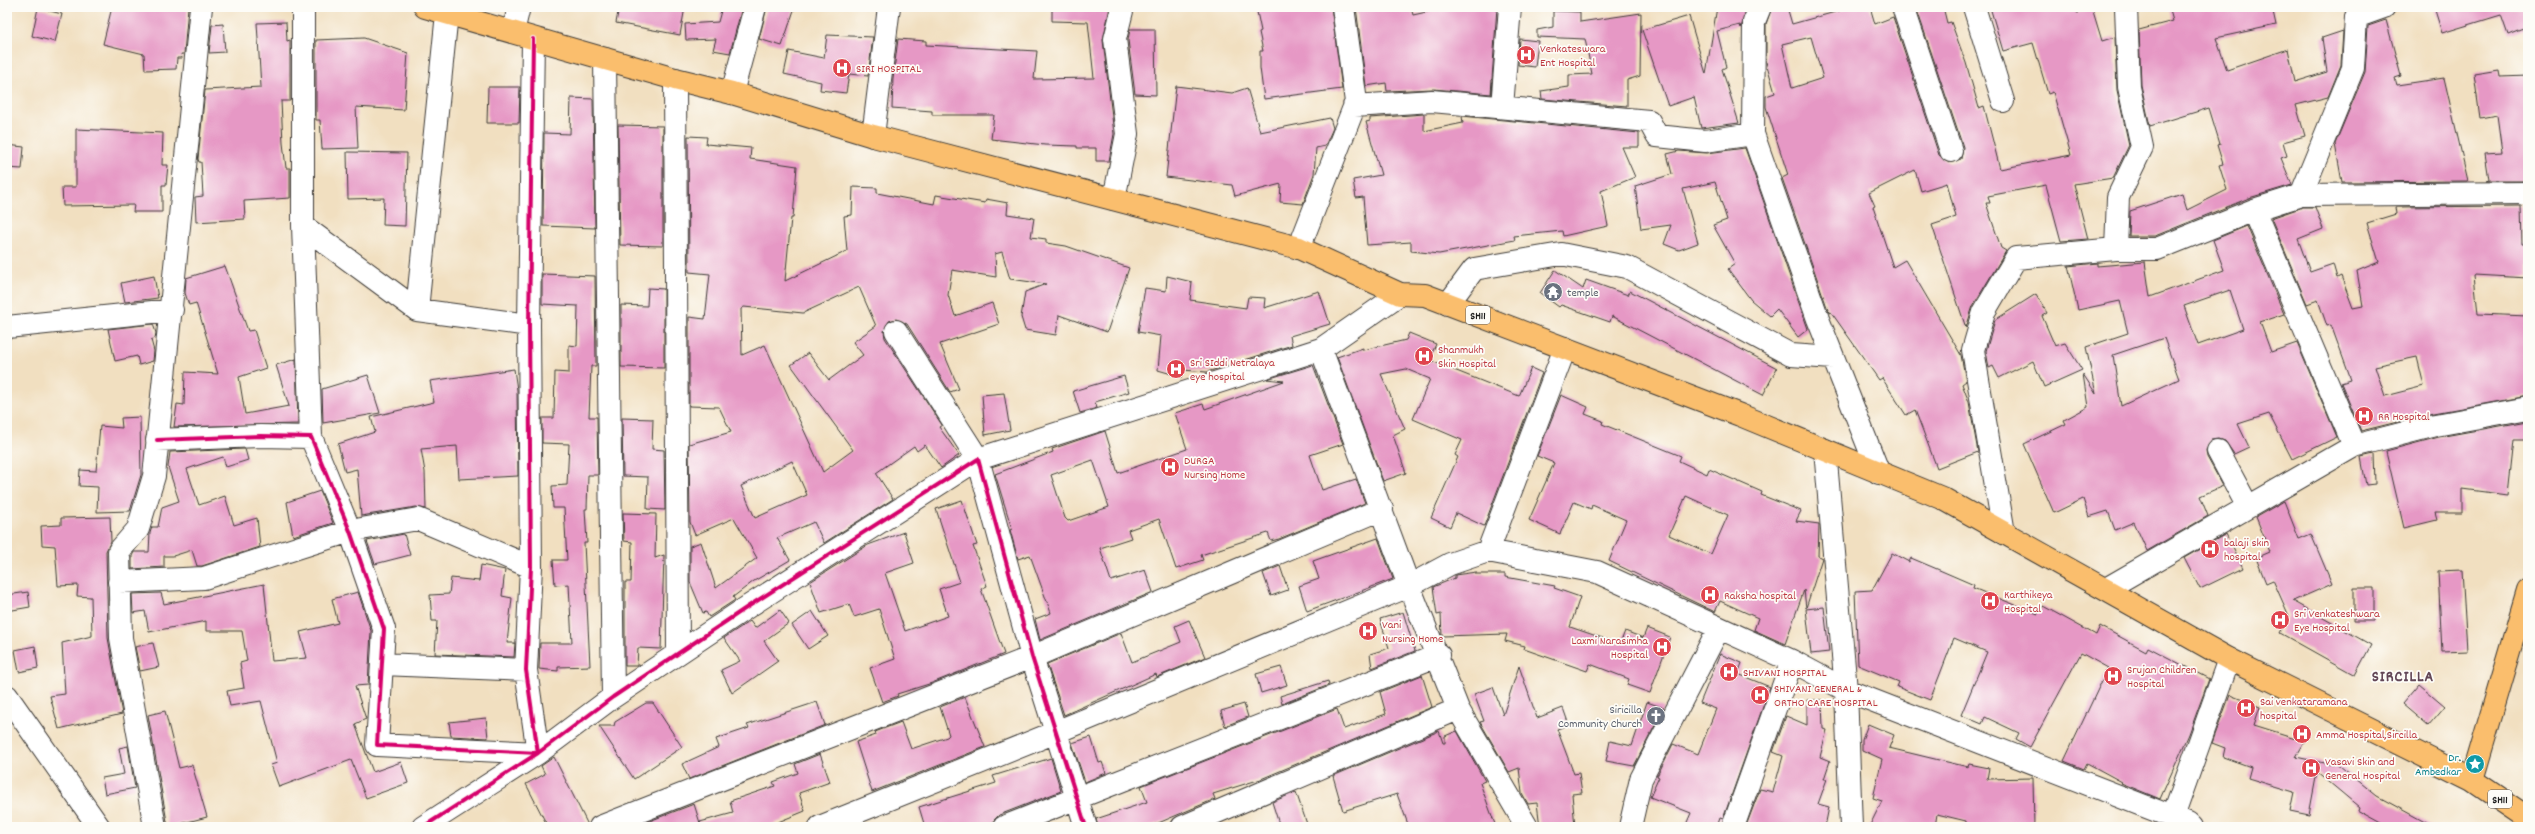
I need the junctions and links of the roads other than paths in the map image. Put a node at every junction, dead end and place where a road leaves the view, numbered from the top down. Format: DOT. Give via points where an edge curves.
graph roads {
  1 [pos="202,7"];
  2 [pos="303,7"];
  3 [pos="425,7"];
  4 [pos="519,7"];
  5 [pos="755,7"];
  6 [pos="889,7"];
  7 [pos="1123,7"];
  8 [pos="1343,7"];
  9 [pos="1510,7"];
  10 [pos="1760,7"];
  11 [pos="1903,7"];
  12 [pos="1974,7"];
  13 [pos="2126,7"];
  14 [pos="2384,7"];
  15 [pos="448,13"];
  16 [pos="523,36"];
  17 [pos="605,59"];
  18 [pos="675,79"];
  19 [pos="732,93"];
  20 [pos="2003,101"];
  21 [pos="1354,106"];
  22 [pos="1502,107"];
  23 [pos="1753,134"];
  24 [pos="873,136"];
  25 [pos="1951,151"];
  26 [pos="2528,193"];
  27 [pos="2300,196"];
  28 [pos="1114,199"];
  29 [pos="2254,210"];
  30 [pos="303,226"];
  31 [pos="1299,248"];
  32 [pos="2116,249"];
  33 [pos="1400,294"];
  34 [pos="1448,304"];
  35 [pos="172,310"];
  36 [pos="417,310"];
  37 [pos="529,325"];
  38 [pos="7,327"];
  39 [pos="896,331"];
  40 [pos="1565,348"];
  41 [pos="1321,349"];
  42 [pos="1833,358"];
  43 [pos="2528,408"];
  44 [pos="311,437"];
  45 [pos="157,440"];
  46 [pos="2354,446"];
  47 [pos="1825,450"];
  48 [pos="2218,451"];
  49 [pos="978,460"];
  50 [pos="1878,473"];
  51 [pos="2248,507"];
  52 [pos="1382,509"];
  53 [pos="350,531"];
  54 [pos="2004,533"];
  55 [pos="1488,551"];
  56 [pos="531,567"];
  57 [pos="119,582"];
  58 [pos="1409,586"];
  59 [pos="2106,589"];
  60 [pos="2528,590"];
  61 [pos="1719,628"];
  62 [pos="678,653"];
  63 [pos="1439,655"];
  64 [pos="1032,657"];
  65 [pos="2230,659"];
  66 [pos="1792,661"];
  67 [pos="382,664"];
  68 [pos="526,670"];
  69 [pos="1846,690"];
  70 [pos="7,696"];
  71 [pos="613,697"];
  72 [pos="1458,709"];
  73 [pos="1056,732"];
  74 [pos="538,753"];
  75 [pos="2472,780"];
  76 [pos="1077,797"];
  77 [pos="2528,818"];
  78 [pos="2182,822"];
  79 [pos="99,827"];
  80 [pos="155,827"];
  81 [pos="423,827"];
  82 [pos="600,827"];
  83 [pos="820,827"];
  84 [pos="1004,827"];
  85 [pos="1086,827"];
  86 [pos="1182,827"];
  87 [pos="1527,827"];
  88 [pos="1630,827"];
  89 [pos="1733,827"];
  90 [pos="1851,827"];
  1 -- 35 [label="street"];
  2 -- 30 [label="street"];
  3 -- 15 [label="main road, SH11"];
  4 -- 16 [label="street"];
  5 -- 19 [label="street"];
  6 -- 24 [label="street"];
  7 -- 28 [label="street" via="1115,39 1127,134"];
  8 -- 21 [label="street" via="1356,102"];
  9 -- 22 [label="street"];
  10 -- 23 [label="street" via="1754,22"];
  11 -- 25 [label="street"];
  12 -- 20 [label="street"];
  13 -- 32 [label="street" via="2129,87 2142,147 2118,197"];
  14 -- 27 [label="street" via="2356,17 2353,68"];
  15 -- 16 [label="main road, SH11"];
  15 -- 36 [label="street"];
  16 -- 17 [label="main road, SH11"];
  16 -- 37 [label="street"];
  17 -- 18 [label="main road, SH11"];
  17 -- 71 [label="street"];
  18 -- 19 [label="main road, SH11"];
  18 -- 62 [label="street"];
  19 -- 24 [label="main road, SH11"];
  21 -- 22 [label="street" via="1432,101"];
  21 -- 31 [label="street"];
  22 -- 23 [label="street" via="1649,121 1657,136 1705,141"];
  23 -- 42 [label="street"];
  24 -- 28 [label="main road, SH11"];
  26 -- 27 [label="street"];
  27 -- 29 [label="street"];
  28 -- 31 [label="main road, SH11"];
  29 -- 32 [label="street" via="2157,249"];
  29 -- 46 [label="street"];
  30 -- 36 [label="street"];
  30 -- 44 [label="street"];
  31 -- 33 [label="main road, SH11"];
  32 -- 54 [label="street" via="2016,258 1984,312 1974,350"];
  33 -- 34 [label="main road, SH11" via="1425,295"];
  33 -- 41 [label="street"];
  34 -- 40 [label="main road, SH11"];
  34 -- 42 [label="street" via="1474,269 1561,254 1627,267 1791,355"];
  35 -- 38 [label="street"];
  35 -- 45 [label="street"];
  36 -- 37 [label="street"];
  37 -- 56 [label="street"];
  39 -- 49 [label="street"];
  40 -- 47 [label="main road, SH11"];
  40 -- 55 [label="street"];
  41 -- 49 [label="street"];
  41 -- 52 [label="street"];
  42 -- 50 [label="street"];
  43 -- 46 [label="street" via="2436,425"];
  44 -- 45 [label="street"];
  44 -- 53 [label="street"];
  45 -- 57 [label="street" via="154,476 138,529 119,551"];
  46 -- 51 [label="street"];
  47 -- 50 [label="main road, SH11"];
  47 -- 69 [label="street"];
  48 -- 51 [label="street"];
  49 -- 62 [label="street"];
  49 -- 64 [label="street"];
  50 -- 54 [label="main road, SH11" via="1942,498"];
  51 -- 59 [label="street"];
  52 -- 58 [label="street"];
  52 -- 64 [label="street"];
  53 -- 56 [label="street" via="418,519"];
  53 -- 57 [label="street" via="204,578"];
  53 -- 67 [label="street" via="384,629"];
  54 -- 59 [label="main road, SH11"];
  55 -- 58 [label="street" via="1450,564"];
  55 -- 61 [label="street" via="1597,572"];
  56 -- 68 [label="street"];
  57 -- 80 [label="street" via="121,638"];
  58 -- 63 [label="street"];
  58 -- 73 [label="street"];
  59 -- 65 [label="main road, SH11"];
  60 -- 75 [label="main road"];
  61 -- 66 [label="street"];
  61 -- 88 [label="street" via="1641,780"];
  62 -- 71 [label="street"];
  63 -- 72 [label="street"];
  63 -- 76 [label="street"];
  64 -- 73 [label="street"];
  64 -- 82 [label="street"];
  65 -- 75 [label="main road, SH11"];
  65 -- 78 [label="street"];
  66 -- 69 [label="street"];
  66 -- 89 [label="street"];
  67 -- 68 [label="street"];
  67 -- 74 [label="street" via="377,745"];
  68 -- 74 [label="street"];
  69 -- 78 [label="street"];
  69 -- 90 [label="street"];
  70 -- 79 [label="street"];
  71 -- 74 [label="street"];
  72 -- 86 [label="street"];
  72 -- 87 [label="street"];
  73 -- 76 [label="street"];
  73 -- 83 [label="street"];
  74 -- 81 [label="street"];
  75 -- 77 [label="main road, SH11"];
  76 -- 84 [label="street"];
  76 -- 85 [label="street"];
}
